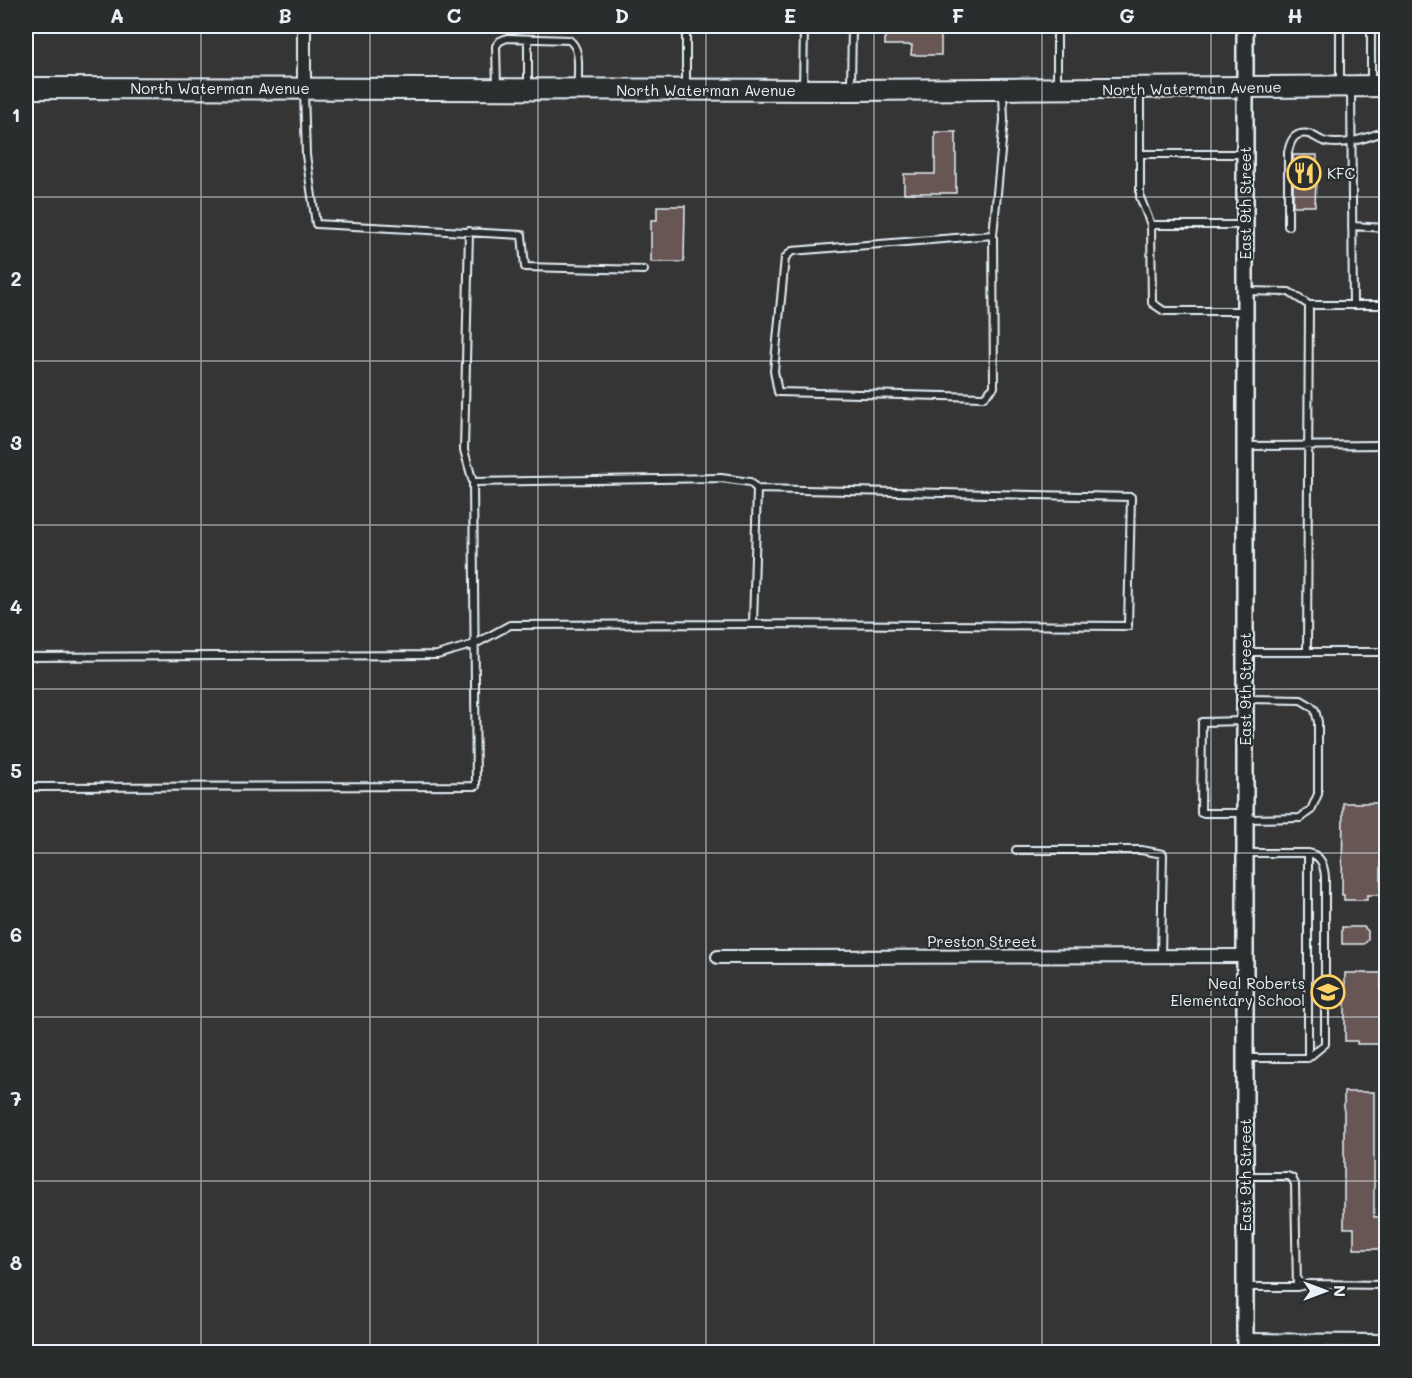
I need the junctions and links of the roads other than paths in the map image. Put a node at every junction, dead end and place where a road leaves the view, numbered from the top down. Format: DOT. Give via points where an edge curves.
graph roads {
  1 [pos="304,26"];
  2 [pos="686,26"];
  3 [pos="804,26"];
  4 [pos="852,26"];
  5 [pos="1101,26"];
  6 [pos="1245,26"];
  7 [pos="1340,26"];
  8 [pos="1371,26"];
  9 [pos="1057,27"];
  10 [pos="528,39"];
  11 [pos="1346,86"];
  12 [pos="1378,86"];
  13 [pos="1245,87"];
  14 [pos="26,88"];
  15 [pos="304,89"];
  16 [pos="497,89"];
  17 [pos="528,89"];
  18 [pos="1003,89"];
  19 [pos="1057,89"];
  20 [pos="1140,89"];
  21 [pos="578,90"];
  22 [pos="686,90"];
  23 [pos="803,90"];
  24 [pos="851,90"];
  25 [pos="1386,131"];
  26 [pos="1350,142"];
  27 [pos="1140,154"];
  28 [pos="1245,154"];
  29 [pos="1151,225"];
  30 [pos="1245,225"];
  31 [pos="1288,226"];
  32 [pos="1352,226"];
  33 [pos="1386,228"];
  34 [pos="469,231"];
  35 [pos="993,235"];
  36 [pos="644,270"];
  37 [pos="1245,291"];
  38 [pos="1309,305"];
  39 [pos="1353,305"];
  40 [pos="1386,305"];
  41 [pos="1245,311"];
  42 [pos="1386,445"];
  43 [pos="1244,446"];
  44 [pos="1309,446"];
  45 [pos="473,482"];
  46 [pos="757,489"];
  47 [pos="753,624"];
  48 [pos="476,644"];
  49 [pos="1245,652"];
  50 [pos="1307,652"];
  51 [pos="1386,652"];
  52 [pos="26,657"];
  53 [pos="1245,699"];
  54 [pos="1245,722"];
  55 [pos="26,787"];
  56 [pos="1245,816"];
  57 [pos="1016,850"];
  58 [pos="1245,853"];
  59 [pos="1308,853"];
  60 [pos="1161,956"];
  61 [pos="1245,956"];
  62 [pos="718,957"];
  63 [pos="1245,1058"];
  64 [pos="1308,1058"];
  65 [pos="1245,1176"];
  66 [pos="1386,1285"];
  67 [pos="1245,1287"];
  68 [pos="1297,1287"];
  69 [pos="1386,1341"];
  70 [pos="1245,1346"];
  1 -- 15 [label="street"];
  2 -- 22 [label="lane"];
  3 -- 23 [label="lane"];
  4 -- 24 [label="lane"];
  5 -- 9 [label="lane"];
  6 -- 13 [label="street, East 9th Street"];
  7 -- 11 [label="lane"];
  8 -- 12 [label="lane"];
  9 -- 19 [label="lane"];
  10 -- 16 [label="lane" via="507,38 496,45"];
  10 -- 17 [label="lane"];
  10 -- 21 [label="lane" via="572,42 577,51"];
  11 -- 12 [label="main road, North Waterman Avenue"];
  11 -- 13 [label="main road, North Waterman Avenue"];
  11 -- 26 [label="lane"];
  13 -- 20 [label="main road, North Waterman Avenue"];
  13 -- 28 [label="street, East 9th Street"];
  14 -- 15 [label="main road, North Waterman Avenue"];
  15 -- 16 [label="main road, North Waterman Avenue"];
  15 -- 34 [label="lane" via="306,155 316,224"];
  16 -- 17 [label="main road, North Waterman Avenue"];
  17 -- 21 [label="main road, North Waterman Avenue"];
  18 -- 19 [label="main road, North Waterman Avenue"];
  18 -- 24 [label="main road, North Waterman Avenue"];
  18 -- 35 [label="lane" via="1004,120"];
  19 -- 20 [label="main road, North Waterman Avenue"];
  20 -- 27 [label="lane"];
  21 -- 22 [label="main road, North Waterman Avenue"];
  22 -- 23 [label="main road, North Waterman Avenue"];
  23 -- 24 [label="main road, North Waterman Avenue"];
  25 -- 26 [label="lane"];
  26 -- 31 [label="lane" via="1326,142 1309,133 1298,134 1291,141"];
  26 -- 32 [label="lane"];
  27 -- 28 [label="lane"];
  27 -- 29 [label="lane" via="1140,197"];
  28 -- 30 [label="street, East 9th Street"];
  29 -- 30 [label="lane"];
  29 -- 41 [label="lane" via="1152,303 1164,311"];
  30 -- 37 [label="street, East 9th Street"];
  32 -- 33 [label="lane"];
  32 -- 39 [label="lane"];
  34 -- 36 [label="lane" via="522,235 525,267"];
  34 -- 45 [label="lane" via="464,450"];
  35 -- 35 [label="lane" via="994,387 984,397 778,392 774,371 776,348 785,258 792,251"];
  37 -- 38 [label="lane" via="1289,292"];
  37 -- 41 [label="street, East 9th Street"];
  38 -- 39 [label="lane"];
  38 -- 44 [label="lane"];
  39 -- 40 [label="lane"];
  41 -- 43 [label="street, East 9th Street"];
  42 -- 44 [label="lane"];
  43 -- 44 [label="lane"];
  43 -- 49 [label="street, East 9th Street"];
  44 -- 50 [label="lane"];
  45 -- 46 [label="lane" via="721,478 750,482"];
  45 -- 48 [label="lane"];
  46 -- 47 [label="lane"];
  46 -- 47 [label="lane" via="1131,497 1128,626"];
  47 -- 48 [label="lane" via="510,625"];
  48 -- 52 [label="lane" via="437,655"];
  48 -- 55 [label="lane" via="476,786"];
  49 -- 50 [label="lane"];
  49 -- 53 [label="street, East 9th Street"];
  50 -- 51 [label="lane"];
  53 -- 54 [label="street, East 9th Street"];
  53 -- 56 [label="lane" via="1301,700 1315,710 1318,794 1311,810 1294,819"];
  54 -- 56 [label="street, East 9th Street"];
  54 -- 56 [label="lane" via="1202,722 1200,813"];
  56 -- 58 [label="street, East 9th Street"];
  57 -- 60 [label="lane" via="1141,850 1163,854"];
  58 -- 59 [label="lane"];
  58 -- 61 [label="street, East 9th Street"];
  59 -- 64 [label="lane"];
  59 -- 64 [label="lane" via="1318,856 1323,865 1325,1044"];
  60 -- 61 [label="street, Preston Street"];
  60 -- 62 [label="street, Preston Street"];
  61 -- 63 [label="street, East 9th Street"];
  63 -- 64 [label="lane"];
  63 -- 65 [label="street, East 9th Street"];
  65 -- 67 [label="street, East 9th Street"];
  65 -- 68 [label="lane" via="1287,1176 1295,1184"];
  66 -- 68 [label="lane"];
  67 -- 68 [label="lane"];
  67 -- 70 [label="street, East 9th Street"];
  69 -- 70 [label="street" via="1294,1341"];
}
